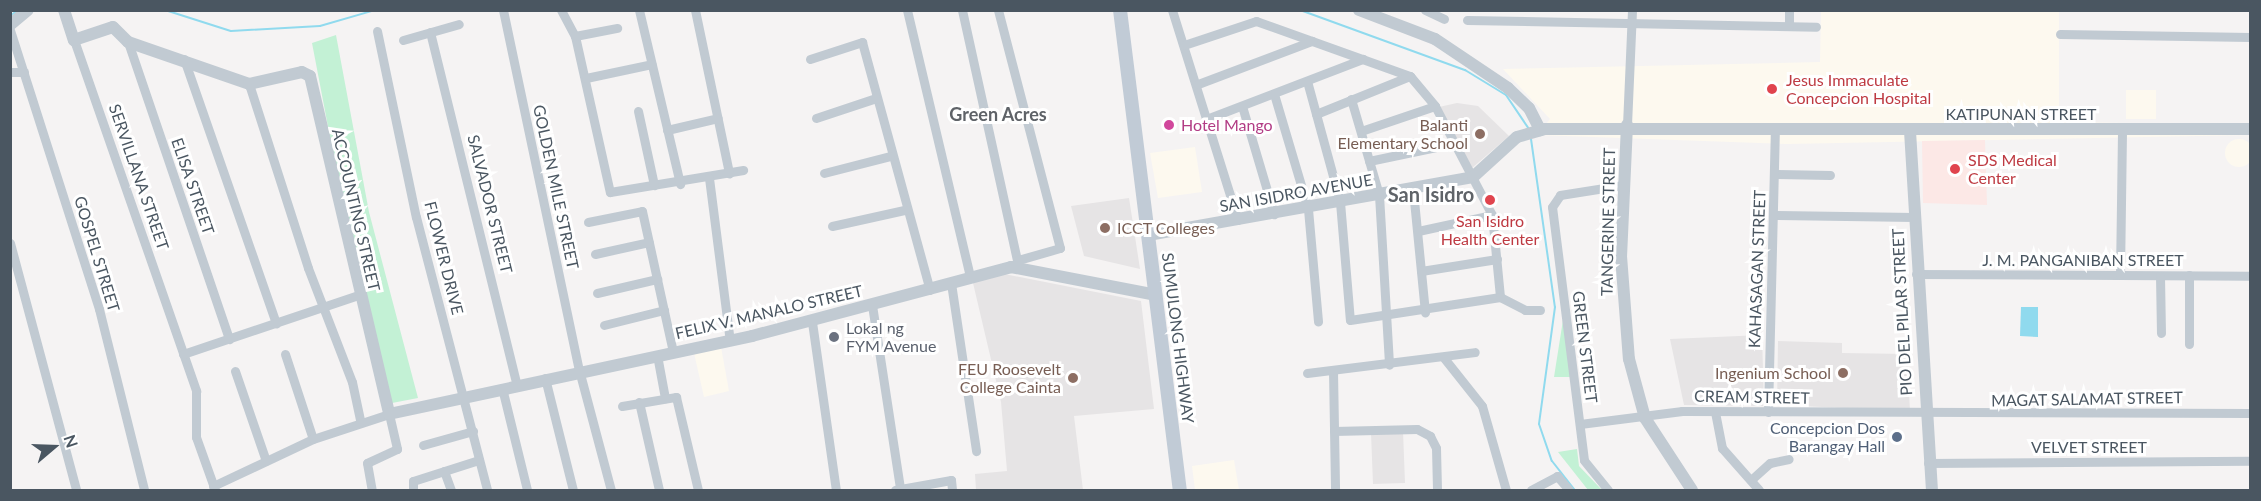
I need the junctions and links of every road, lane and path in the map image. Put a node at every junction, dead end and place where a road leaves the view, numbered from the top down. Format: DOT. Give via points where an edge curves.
graph roads {
  1 [pos="28,10"];
  2 [pos="64,10"];
  3 [pos="503,10"];
  4 [pos="561,10"];
  5 [pos="639,10"];
  6 [pos="694,10"];
  7 [pos="907,10"];
  8 [pos="962,10"];
  9 [pos="998,10"];
  10 [pos="1120,10"];
  11 [pos="1172,10"];
  12 [pos="1359,10"];
  13 [pos="1632,10"];
  14 [pos="1789,10"];
  15 [pos="1426,11"];
  16 [pos="1483,15"];
  17 [pos="1444,19"];
  18 [pos="1467,20"];
  19 [pos="459,24"];
  20 [pos="1631,24"];
  21 [pos="10,25"];
  22 [pos="1789,26"];
  23 [pos="1816,27"];
  24 [pos="617,28"];
  25 [pos="10,30"];
  26 [pos="376,31"];
  27 [pos="430,32"];
  28 [pos="2060,34"];
  29 [pos="575,36"];
  30 [pos="2250,36"];
  31 [pos="74,40"];
  32 [pos="403,40"];
  33 [pos="1312,41"];
  34 [pos="128,42"];
  35 [pos="1184,45"];
  36 [pos="184,59"];
  37 [pos="810,59"];
  38 [pos="1363,59"];
  39 [pos="652,64"];
  40 [pos="10,72"];
  41 [pos="24,72"];
  42 [pos="1410,76"];
  43 [pos="586,78"];
  44 [pos="1307,81"];
  45 [pos="249,84"];
  46 [pos="1198,84"];
  47 [pos="1274,94"];
  48 [pos="876,98"];
  49 [pos="1351,99"];
  50 [pos="1242,106"];
  51 [pos="1435,106"];
  52 [pos="638,111"];
  53 [pos="1316,114"];
  54 [pos="718,118"];
  55 [pos="816,118"];
  56 [pos="1209,118"];
  57 [pos="1627,125"];
  58 [pos="1775,128"];
  59 [pos="2250,129"];
  60 [pos="667,130"];
  61 [pos="2122,130"];
  62 [pos="1361,131"];
  63 [pos="1910,131"];
  64 [pos="1532,132"];
  65 [pos="1455,143"];
  66 [pos="890,156"];
  67 [pos="1370,160"];
  68 [pos="743,170"];
  69 [pos="729,173"];
  70 [pos="824,173"];
  71 [pos="1774,174"];
  72 [pos="1830,175"];
  73 [pos="1473,177"];
  74 [pos="709,178"];
  75 [pos="680,184"];
  76 [pos="654,185"];
  77 [pos="1623,186"];
  78 [pos="1413,190"];
  79 [pos="1379,195"];
  80 [pos="1340,202"];
  81 [pos="1308,209"];
  82 [pos="904,210"];
  83 [pos="1274,214"];
  84 [pos="1492,215"];
  85 [pos="1774,215"];
  86 [pos="1914,218"];
  87 [pos="1238,220"];
  88 [pos="588,222"];
  89 [pos="831,226"];
  90 [pos="1418,231"];
  91 [pos="1148,236"];
  92 [pos="649,242"];
  93 [pos="10,243"];
  94 [pos="595,255"];
  95 [pos="1497,259"];
  96 [pos="1018,263"];
  97 [pos="1421,271"];
  98 [pos="1916,274"];
  99 [pos="2120,275"];
  100 [pos="2189,275"];
  101 [pos="2160,276"];
  102 [pos="2250,276"];
  103 [pos="970,277"];
  104 [pos="657,279"];
  105 [pos="951,283"];
  106 [pos="930,290"];
  107 [pos="597,293"];
  108 [pos="358,295"];
  109 [pos="1156,295"];
  110 [pos="1500,297"];
  111 [pos="872,305"];
  112 [pos="324,306"];
  113 [pos="664,310"];
  114 [pos="1540,310"];
  115 [pos="1425,312"];
  116 [pos="1386,318"];
  117 [pos="812,322"];
  118 [pos="1318,322"];
  119 [pos="276,323"];
  120 [pos="604,325"];
  121 [pos="2161,333"];
  122 [pos="229,339"];
  123 [pos="730,341"];
  124 [pos="2189,344"];
  125 [pos="673,352"];
  126 [pos="1474,352"];
  127 [pos="183,354"];
  128 [pos="285,354"];
  129 [pos="657,355"];
  130 [pos="1444,358"];
  131 [pos="1389,365"];
  132 [pos="579,370"];
  133 [pos="235,371"];
  134 [pos="1333,371"];
  135 [pos="1307,373"];
  136 [pos="545,378"];
  137 [pos="517,385"];
  138 [pos="502,388"];
  139 [pos="465,396"];
  140 [pos="665,398"];
  141 [pos="639,402"];
  142 [pos="622,406"];
  143 [pos="1768,411"];
  144 [pos="1714,412"];
  145 [pos="2250,413"];
  146 [pos="389,414"];
  147 [pos="1924,416"];
  148 [pos="1645,418"];
  149 [pos="360,421"];
  150 [pos="1580,424"];
  151 [pos="473,431"];
  152 [pos="1334,431"];
  153 [pos="313,439"];
  154 [pos="423,445"];
  155 [pos="976,451"];
  156 [pos="1789,459"];
  157 [pos="479,460"];
  158 [pos="266,461"];
  159 [pos="2250,461"];
  160 [pos="1928,463"];
  161 [pos="444,471"];
  162 [pos="1752,479"];
  163 [pos="214,488"];
  164 [pos="897,489"];
  165 [pos="76,490"];
  166 [pos="144,490"];
  167 [pos="372,490"];
  168 [pos="413,490"];
  169 [pos="451,490"];
  170 [pos="487,490"];
  171 [pos="527,490"];
  172 [pos="573,490"];
  173 [pos="611,490"];
  174 [pos="659,490"];
  175 [pos="698,490"];
  176 [pos="836,490"];
  177 [pos="952,490"];
  178 [pos="1180,490"];
  179 [pos="1335,490"];
  180 [pos="1437,490"];
  181 [pos="1506,490"];
  182 [pos="1531,490"];
  183 [pos="1569,490"];
  184 [pos="1608,490"];
  185 [pos="1692,490"];
  186 [pos="1759,490"];
  187 [pos="1932,490"];
  1 -- 21 [label="street"];
  2 -- 31 [label="street, SERVILLANA STREET"];
  3 -- 132 [label="street, GOLDEN MILE STREET"];
  4 -- 29 [label="street"];
  5 -- 39 [label="street"];
  6 -- 54 [label="street"];
  7 -- 103 [label="street"];
  8 -- 96 [label="street"];
  9 -- 96 [label="street" via="1060,248"];
  10 -- 91 [label="main road, SUMULONG HIGHWAY"];
  11 -- 35 [label="street"];
  12 -- 64 [label="street" via="1435,39 1508,88 1529,108"];
  13 -- 20 [label="street, TANGERINE STREET"];
  14 -- 22 [label="street"];
  15 -- 17 [label="street"];
  16 -- 18 [label="street"];
  16 -- 20 [label="street"];
  19 -- 27 [label="street"];
  20 -- 22 [label="street"];
  20 -- 57 [label="street, TANGERINE STREET"];
  22 -- 23 [label="street"];
  24 -- 29 [label="street"];
  25 -- 41 [label="street, GOSPEL STREET"];
  26 -- 139 [label="street, FLOWER DRIVE" via="416,217"];
  27 -- 32 [label="street"];
  27 -- 137 [label="street, SALVADOR STREET"];
  28 -- 30 [label="street"];
  29 -- 43 [label="street"];
  31 -- 34 [label="street" via="113,27"];
  31 -- 127 [label="street, SERVILLANA STREET"];
  33 -- 35 [label="street" via="1256,21"];
  33 -- 38 [label="street"];
  33 -- 46 [label="street"];
  34 -- 36 [label="street"];
  34 -- 122 [label="street, ELISA STREET"];
  35 -- 46 [label="street"];
  36 -- 45 [label="street"];
  36 -- 119 [label="street"];
  37 -- 48 [label="street" via="862,42"];
  38 -- 42 [label="street"];
  38 -- 44 [label="street"];
  39 -- 43 [label="street"];
  39 -- 60 [label="street"];
  40 -- 41 [label="street"];
  41 -- 166 [label="street, GOSPEL STREET" via="99,309"];
  42 -- 49 [label="street"];
  42 -- 51 [label="street"];
  43 -- 76 [label="street" via="610,192"];
  44 -- 47 [label="street"];
  44 -- 53 [label="street"];
  45 -- 108 [label="street, ACCOUNTING STREET" via="302,72 310,76"];
  45 -- 112 [label="street"];
  46 -- 56 [label="street"];
  47 -- 50 [label="street"];
  47 -- 81 [label="street"];
  48 -- 55 [label="street"];
  48 -- 66 [label="street"];
  49 -- 53 [label="street"];
  49 -- 62 [label="street"];
  50 -- 56 [label="street"];
  50 -- 83 [label="street"];
  51 -- 62 [label="street"];
  51 -- 65 [label="street"];
  52 -- 76 [label="street"];
  53 -- 80 [label="street"];
  54 -- 60 [label="street"];
  54 -- 69 [label="street"];
  56 -- 87 [label="street"];
  57 -- 58 [label="street, KATIPUNAN STREET"];
  57 -- 64 [label="street, KATIPUNAN STREET"];
  57 -- 77 [label="street, TANGERINE STREET"];
  58 -- 63 [label="street, KATIPUNAN STREET"];
  58 -- 71 [label="street, KAHASAGAN STREET"];
  59 -- 61 [label="street, KATIPUNAN STREET"];
  60 -- 75 [label="street"];
  61 -- 63 [label="street, KATIPUNAN STREET"];
  61 -- 99 [label="street"];
  62 -- 67 [label="street"];
  63 -- 86 [label="street, PIO DEL PILAR STREET"];
  64 -- 73 [label="street, SAN ISIDRO AVENUE"];
  65 -- 67 [label="street"];
  65 -- 73 [label="street"];
  66 -- 70 [label="street"];
  66 -- 82 [label="street"];
  67 -- 79 [label="street"];
  68 -- 69 [label="street"];
  69 -- 74 [label="street"];
  71 -- 72 [label="street"];
  71 -- 85 [label="street, KAHASAGAN STREET"];
  73 -- 78 [label="street, SAN ISIDRO AVENUE"];
  73 -- 84 [label="street"];
  74 -- 75 [label="street"];
  74 -- 123 [label="street"];
  75 -- 76 [label="street"];
  77 -- 148 [label="street, TANGERINE STREET" via="1622,309"];
  77 -- 150 [label="street, GREEN STREET" via="1553,199"];
  78 -- 79 [label="street, SAN ISIDRO AVENUE"];
  78 -- 90 [label="street"];
  79 -- 80 [label="street, SAN ISIDRO AVENUE"];
  79 -- 116 [label="street"];
  80 -- 81 [label="street, SAN ISIDRO AVENUE"];
  80 -- 116 [label="street" via="1350,320"];
  81 -- 83 [label="street, SAN ISIDRO AVENUE"];
  81 -- 118 [label="street"];
  82 -- 89 [label="street"];
  82 -- 106 [label="street"];
  83 -- 87 [label="street, SAN ISIDRO AVENUE"];
  84 -- 90 [label="street"];
  84 -- 95 [label="street"];
  85 -- 86 [label="street"];
  85 -- 143 [label="street, KAHASAGAN STREET"];
  86 -- 98 [label="street, PIO DEL PILAR STREET"];
  87 -- 91 [label="street, SAN ISIDRO AVENUE"];
  88 -- 92 [label="street" via="638,210 644,214"];
  90 -- 97 [label="street"];
  91 -- 109 [label="main road, SUMULONG HIGHWAY"];
  92 -- 94 [label="street"];
  92 -- 104 [label="street"];
  93 -- 165 [label="street"];
  95 -- 97 [label="street"];
  95 -- 110 [label="street"];
  96 -- 103 [label="street, FELIX V. MANALO STREET"];
  96 -- 109 [label="street, FELIX V. MANALO STREET"];
  97 -- 115 [label="street"];
  98 -- 99 [label="street, J. M. PANGANIBAN STREET"];
  98 -- 147 [label="street, PIO DEL PILAR STREET"];
  99 -- 101 [label="street, J. M. PANGANIBAN STREET"];
  100 -- 101 [label="street, J. M. PANGANIBAN STREET"];
  100 -- 102 [label="street, J. M. PANGANIBAN STREET"];
  100 -- 124 [label="street"];
  101 -- 121 [label="street"];
  103 -- 105 [label="street, FELIX V. MANALO STREET"];
  104 -- 107 [label="street"];
  104 -- 113 [label="street"];
  105 -- 106 [label="street, FELIX V. MANALO STREET"];
  105 -- 155 [label="street"];
  106 -- 111 [label="street, FELIX V. MANALO STREET"];
  108 -- 112 [label="street"];
  108 -- 146 [label="street, ACCOUNTING STREET"];
  109 -- 178 [label="main road, SUMULONG HIGHWAY"];
  110 -- 114 [label="street" via="1525,310"];
  110 -- 115 [label="street"];
  111 -- 117 [label="street, FELIX V. MANALO STREET"];
  111 -- 164 [label="street"];
  112 -- 119 [label="street"];
  112 -- 149 [label="street"];
  113 -- 120 [label="street"];
  113 -- 125 [label="street"];
  115 -- 116 [label="street"];
  116 -- 131 [label="street"];
  117 -- 123 [label="street, FELIX V. MANALO STREET"];
  117 -- 176 [label="street"];
  119 -- 122 [label="street"];
  122 -- 127 [label="street"];
  123 -- 125 [label="street, FELIX V. MANALO STREET"];
  125 -- 129 [label="street, FELIX V. MANALO STREET"];
  126 -- 130 [label="street"];
  127 -- 163 [label="street, SERVILLANA STREET" via="196,391 196,437"];
  128 -- 153 [label="street"];
  129 -- 132 [label="street, FELIX V. MANALO STREET"];
  129 -- 140 [label="street"];
  130 -- 131 [label="street"];
  130 -- 181 [label="street" via="1482,406"];
  131 -- 134 [label="street"];
  132 -- 136 [label="street, FELIX V. MANALO STREET"];
  132 -- 173 [label="street, GOLDEN MILE STREET"];
  133 -- 158 [label="street"];
  134 -- 135 [label="street"];
  134 -- 152 [label="street"];
  136 -- 137 [label="street, FELIX V. MANALO STREET"];
  136 -- 172 [label="street"];
  137 -- 138 [label="street, FELIX V. MANALO STREET"];
  138 -- 139 [label="street, FELIX V. MANALO STREET"];
  138 -- 171 [label="street"];
  139 -- 146 [label="street, FELIX V. MANALO STREET"];
  139 -- 151 [label="street, FLOWER DRIVE"];
  140 -- 141 [label="street"];
  140 -- 175 [label="street" via="676,397"];
  141 -- 142 [label="street"];
  141 -- 174 [label="street"];
  143 -- 144 [label="street, CREAM STREET"];
  143 -- 147 [label="street, CREAM STREET"];
  144 -- 148 [label="street, CREAM STREET"];
  144 -- 162 [label="street" via="1722,448"];
  145 -- 147 [label="street, MAGAT SALAMAT STREET"];
  146 -- 149 [label="street"];
  146 -- 167 [label="street" via="396,448 367,463"];
  147 -- 160 [label="street, PIO DEL PILAR STREET"];
  148 -- 150 [label="street, CREAM STREET"];
  148 -- 185 [label="street, TANGERINE STREET"];
  149 -- 153 [label="street"];
  150 -- 184 [label="street, GREEN STREET" via="1584,460"];
  151 -- 154 [label="street"];
  151 -- 157 [label="street, FLOWER DRIVE"];
  152 -- 179 [label="street"];
  152 -- 180 [label="street" via="1417,429 1430,436 1436,448"];
  153 -- 158 [label="street"];
  156 -- 162 [label="street" via="1770,463"];
  157 -- 161 [label="street"];
  157 -- 170 [label="street, FLOWER DRIVE"];
  158 -- 163 [label="street"];
  159 -- 160 [label="street, VELVET STREET"];
  160 -- 187 [label="street, PIO DEL PILAR STREET"];
  161 -- 168 [label="street" via="413,481"];
  161 -- 169 [label="street"];
  162 -- 186 [label="street"];
  164 -- 177 [label="street" via="951,480"];
  182 -- 183 [label="street" via="1557,476"];
}
